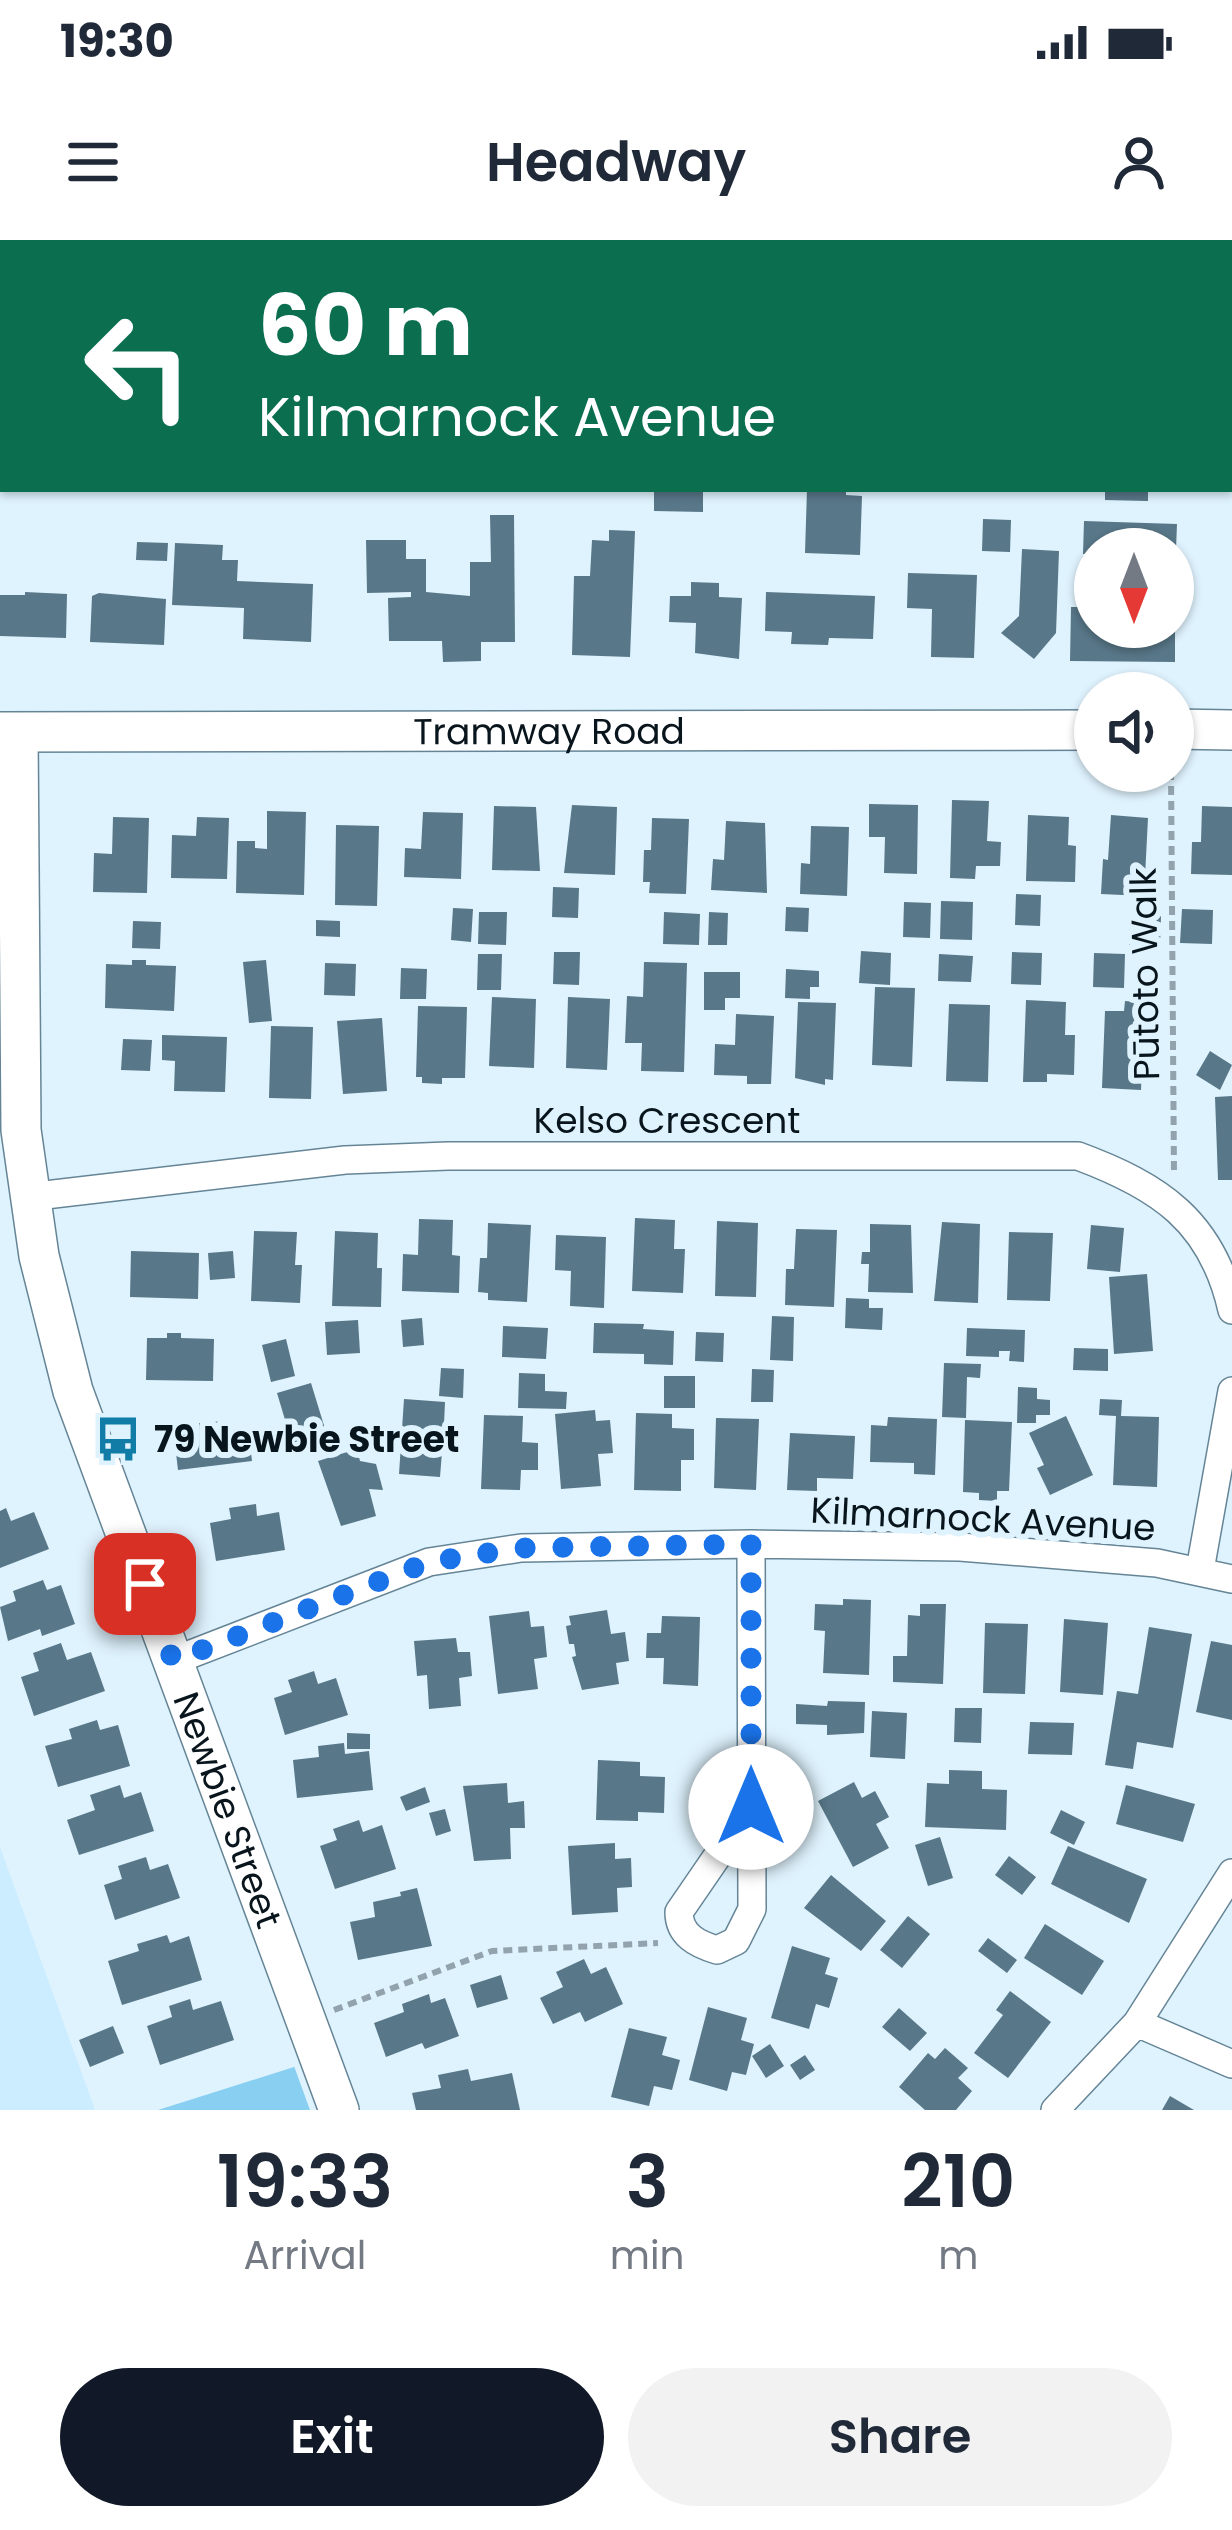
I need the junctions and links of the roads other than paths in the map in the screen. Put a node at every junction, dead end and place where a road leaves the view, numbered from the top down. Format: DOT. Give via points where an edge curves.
graph roads {
  1 [pos="1194,729"];
  2 [pos="1074,730"];
  3 [pos="1232,730"];
  4 [pos="9,733"];
  5 [pos="28,1197"];
  6 [pos="1221,1247"];
  7 [pos="1232,1310"];
  8 [pos="1232,1390"];
  9 [pos="751,1544"];
  10 [pos="1200,1570"];
  11 [pos="1232,1579"];
  12 [pos="173,1661"];
  13 [pos="751,1807"];
  14 [pos="1232,1873"];
  15 [pos="1137,2024"];
  16 [pos="1232,2063"];
  17 [pos="339,2110"];
  18 [pos="1055,2110"];
  1 -- 3 [label="street"];
  2 -- 4 [label="street, Tramway Road"];
  4 -- 5 [label="street, Newbie Street"];
  5 -- 6 [label="street, Kelso Crescent" via="345,1160 1078,1156 1130,1175"];
  5 -- 12 [label="street, Newbie Street" via="73,1391"];
  6 -- 7 [label="street, Kelso Crescent"];
  8 -- 10 [label="street"];
  9 -- 10 [label="street, Kilmarnock Avenue" via="960,1547"];
  9 -- 12 [label="street, Kilmarnock Avenue" via="521,1548 429,1562"];
  9 -- 13 [label="street"];
  10 -- 11 [label="street, Kilmarnock Avenue"];
  12 -- 17 [label="street, Newbie Street"];
  13 -- 13 [label="street" via="752,1909 736,1941 717,1950 685,1933 679,1912"];
  14 -- 15 [label="street"];
  15 -- 16 [label="street"];
  15 -- 18 [label="street"];
}
